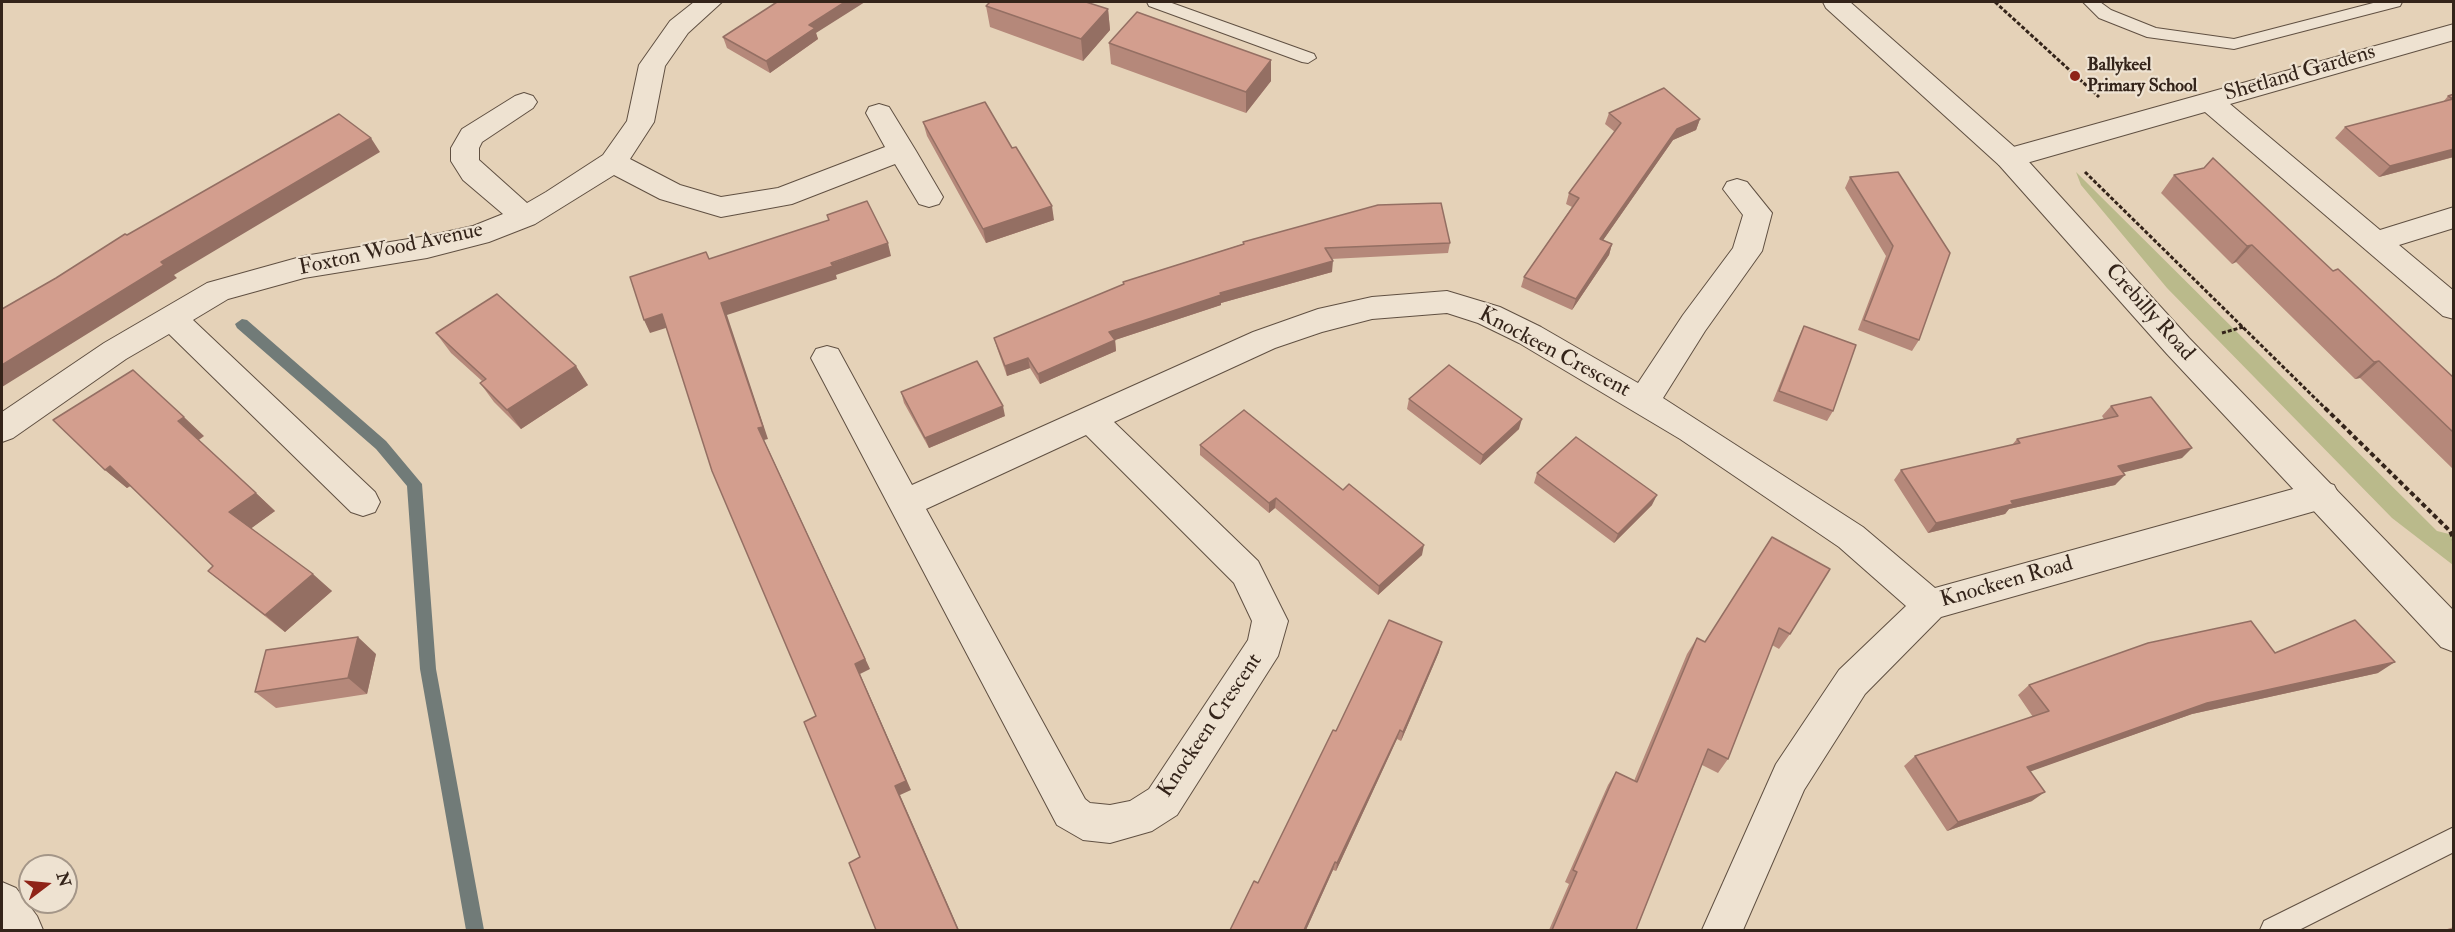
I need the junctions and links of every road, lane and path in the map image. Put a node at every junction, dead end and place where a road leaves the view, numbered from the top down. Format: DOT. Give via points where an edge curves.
graph roads {
  1 [pos="709,2"];
  2 [pos="1155,2"];
  3 [pos="1835,2"];
  4 [pos="1995,2"];
  5 [pos="2091,2"];
  6 [pos="2394,2"];
  7 [pos="2454,33"];
  8 [pos="1308,58"];
  9 [pos="2208,100"];
  10 [pos="524,102"];
  11 [pos="879,113"];
  12 [pos="2128,124"];
  13 [pos="2057,144"];
  14 [pos="902,151"];
  15 [pos="2009,158"];
  16 [pos="613,162"];
  17 [pos="1737,189"];
  18 [pos="929,197"];
  19 [pos="525,217"];
  20 [pos="2454,217"];
  21 [pos="2375,242"];
  22 [pos="2454,308"];
  23 [pos="172,318"];
  24 [pos="827,358"];
  25 [pos="1644,401"];
  26 [pos="1090,419"];
  27 [pos="2,429"];
  28 [pos="2322,495"];
  29 [pos="363,502"];
  30 [pos="906,503"];
  31 [pos="2452,530"];
  32 [pos="2454,540"];
  33 [pos="1930,605"];
  34 [pos="2454,636"];
  35 [pos="2454,839"];
  36 [pos="2,902"];
  37 [pos="23,930"];
  38 [pos="1722,930"];
  39 [pos="2272,930"];
  1 -- 16 [label="street, Foxton Wood Avenue" via="679,27 652,65 640,122"];
  2 -- 8 [label="lane"];
  3 -- 15 [label="street, Crebilly Road"];
  4 -- 12 [label="path"];
  5 -- 6 [label="lane" via="2105,14 2153,33 2234,44"];
  7 -- 9 [label="street, Shetland Gardens"];
  9 -- 12 [label="street, Shetland Gardens"];
  9 -- 21 [label="street"];
  10 -- 19 [label="street" via="472,136 465,148 465,161 473,173"];
  11 -- 14 [label="street"];
  12 -- 13 [label="street, Shetland Gardens"];
  13 -- 15 [label="street, Shetland Gardens"];
  13 -- 31 [label="path"];
  14 -- 16 [label="street" via="782,197 721,207 670,192"];
  14 -- 18 [label="street"];
  15 -- 28 [label="street, Crebilly Road" via="2178,346"];
  16 -- 19 [label="street, Foxton Wood Avenue"];
  17 -- 25 [label="street, Knockeen Crescent" via="1758,213 1747,251"];
  19 -- 23 [label="street, Foxton Wood Avenue" via="427,247 304,267 218,291"];
  20 -- 21 [label="street"];
  21 -- 22 [label="street"];
  23 -- 27 [label="street, Foxton Wood Avenue" via="115,351"];
  23 -- 29 [label="street"];
  24 -- 30 [label="street, Knockeen Crescent"];
  25 -- 26 [label="street, Knockeen Crescent" via="1489,315 1447,302 1429,302 1372,308 1318,321 1264,340"];
  25 -- 33 [label="street, Knockeen Crescent" via="1851,537"];
  26 -- 30 [label="street, Knockeen Crescent"];
  26 -- 30 [label="street, Knockeen Crescent" via="1246,572 1270,621 1265,645 1163,802 1138,818 1110,824 1083,821 1071,812"];
  28 -- 33 [label="street, Knockeen Road"];
  28 -- 34 [label="street, Crebilly Road"];
  31 -- 32 [label="path"];
  33 -- 38 [label="street, Knockeen Road" via="1852,682 1790,777"];
  35 -- 39 [label="lane"];
  36 -- 37 [label="street"];
}
